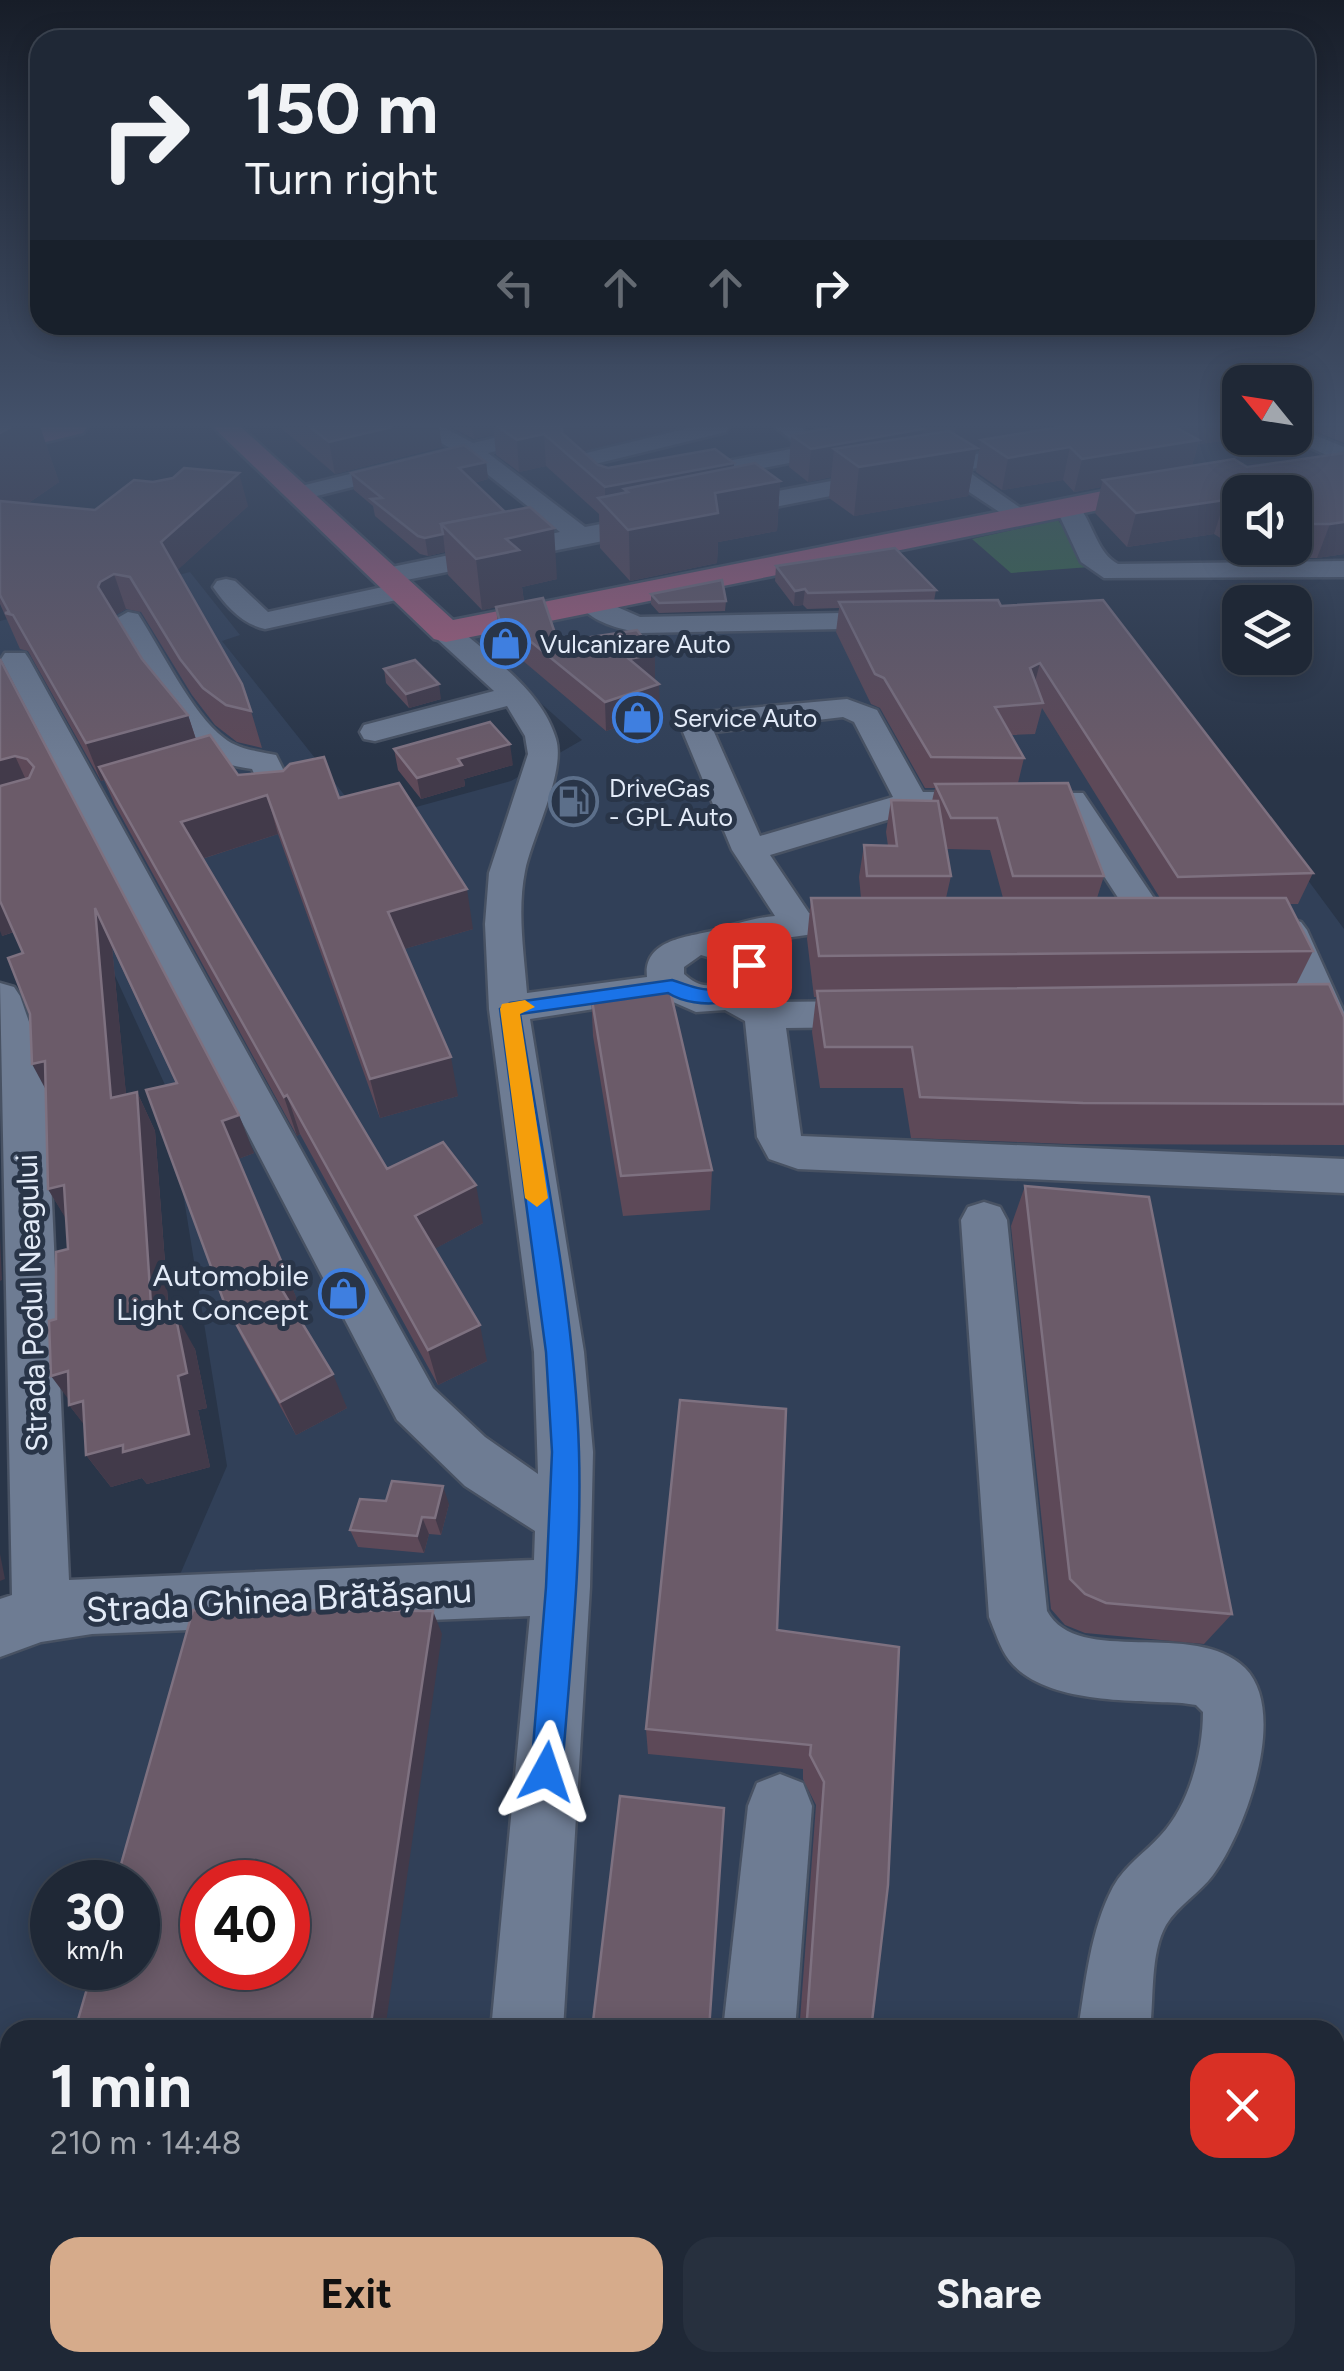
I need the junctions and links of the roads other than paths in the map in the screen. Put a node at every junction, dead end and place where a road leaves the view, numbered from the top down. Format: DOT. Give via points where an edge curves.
graph roads {
  1 [pos="344,538"];
  2 [pos="566,538"];
  3 [pos="912,538"];
  4 [pos="1085,538"];
  5 [pos="1088,543"];
  6 [pos="1213,561"];
  7 [pos="1344,569"];
  8 [pos="394,584"];
  9 [pos="226,586"];
  10 [pos="592,604"];
  11 [pos="918,619"];
  12 [pos="128,620"];
  13 [pos="446,632"];
  14 [pos="15,659"];
  15 [pos="512,696"];
  16 [pos="375,732"];
  17 [pos="233,756"];
  18 [pos="197,766"];
  19 [pos="281,798"];
  20 [pos="912,802"];
  21 [pos="749,850"];
  22 [pos="1112,922"];
  23 [pos="798,923"];
  24 [pos="857,923"];
  25 [pos="1240,924"];
  26 [pos="715,943"];
  27 [pos="672,986"];
  28 [pos="0,996"];
  29 [pos="747,1005"];
  30 [pos="1323,1008"];
  31 [pos="510,1009"];
  32 [pos="1283,1009"];
  33 [pos="904,1013"];
  34 [pos="1344,1057"];
  35 [pos="1344,1176"];
  36 [pos="984,1220"];
  37 [pos="16,1309"];
  38 [pos="564,1518"];
  39 [pos="560,1587"];
  40 [pos="20,1621"];
  41 [pos="780,1806"];
  42 [pos="528,2020"];
  43 [pos="760,2020"];
  44 [pos="1116,2020"];
  1 -- 8 [label="main road"];
  2 -- 8 [label="street"];
  3 -- 10 [label="main road"];
  4 -- 5 [label="street"];
  5 -- 6 [label="street" via="1136,562"];
  5 -- 7 [label="street" via="1099,567 1121,574"];
  8 -- 9 [label="street" via="265,622"];
  8 -- 13 [label="main road"];
  10 -- 11 [label="street" via="640,625"];
  10 -- 13 [label="main road"];
  12 -- 17 [label="street" via="201,734"];
  13 -- 15 [label="street"];
  14 -- 38 [label="street" via="107,792 415,1404 449,1444 500,1483"];
  15 -- 16 [label="street"];
  15 -- 31 [label="street" via="537,726 544,754 507,872 503,924"];
  17 -- 18 [label="street"];
  17 -- 19 [label="street" via="264,762"];
  20 -- 21 [label="street"];
  20 -- 21 [label="street" via="866,716 855,710 706,721 698,732"];
  20 -- 22 [label="street" via="1071,800 1169,922"];
  21 -- 23 [label="street"];
  23 -- 24 [label="street"];
  23 -- 26 [label="street" via="746,930"];
  25 -- 30 [label="street" via="1288,930"];
  26 -- 27 [label="street" via="671,954 665,976"];
  26 -- 29 [label="street" via="731,947 749,965"];
  27 -- 29 [label="street" via="699,998"];
  27 -- 31 [label="street"];
  28 -- 37 [label="street, Strada Podul Neagului" via="26,1090"];
  29 -- 33 [label="street"];
  29 -- 35 [label="street" via="784,1148"];
  30 -- 32 [label="street"];
  30 -- 34 [label="street"];
  31 -- 38 [label="street" via="559,1352"];
  36 -- 44 [label="street" via="1022,1630 1032,1646 1056,1661 1206,1677 1234,1706 1223,1778 1206,1826 1184,1858 1146,1892 1135,1916"];
  37 -- 40 [label="street, Strada Podul Neagului"];
  38 -- 39 [label="street"];
  39 -- 40 [label="street, Strada Ghinea Brătășanu" via="92,1606"];
  39 -- 42 [label="street"];
  41 -- 43 [label="street"];
}
